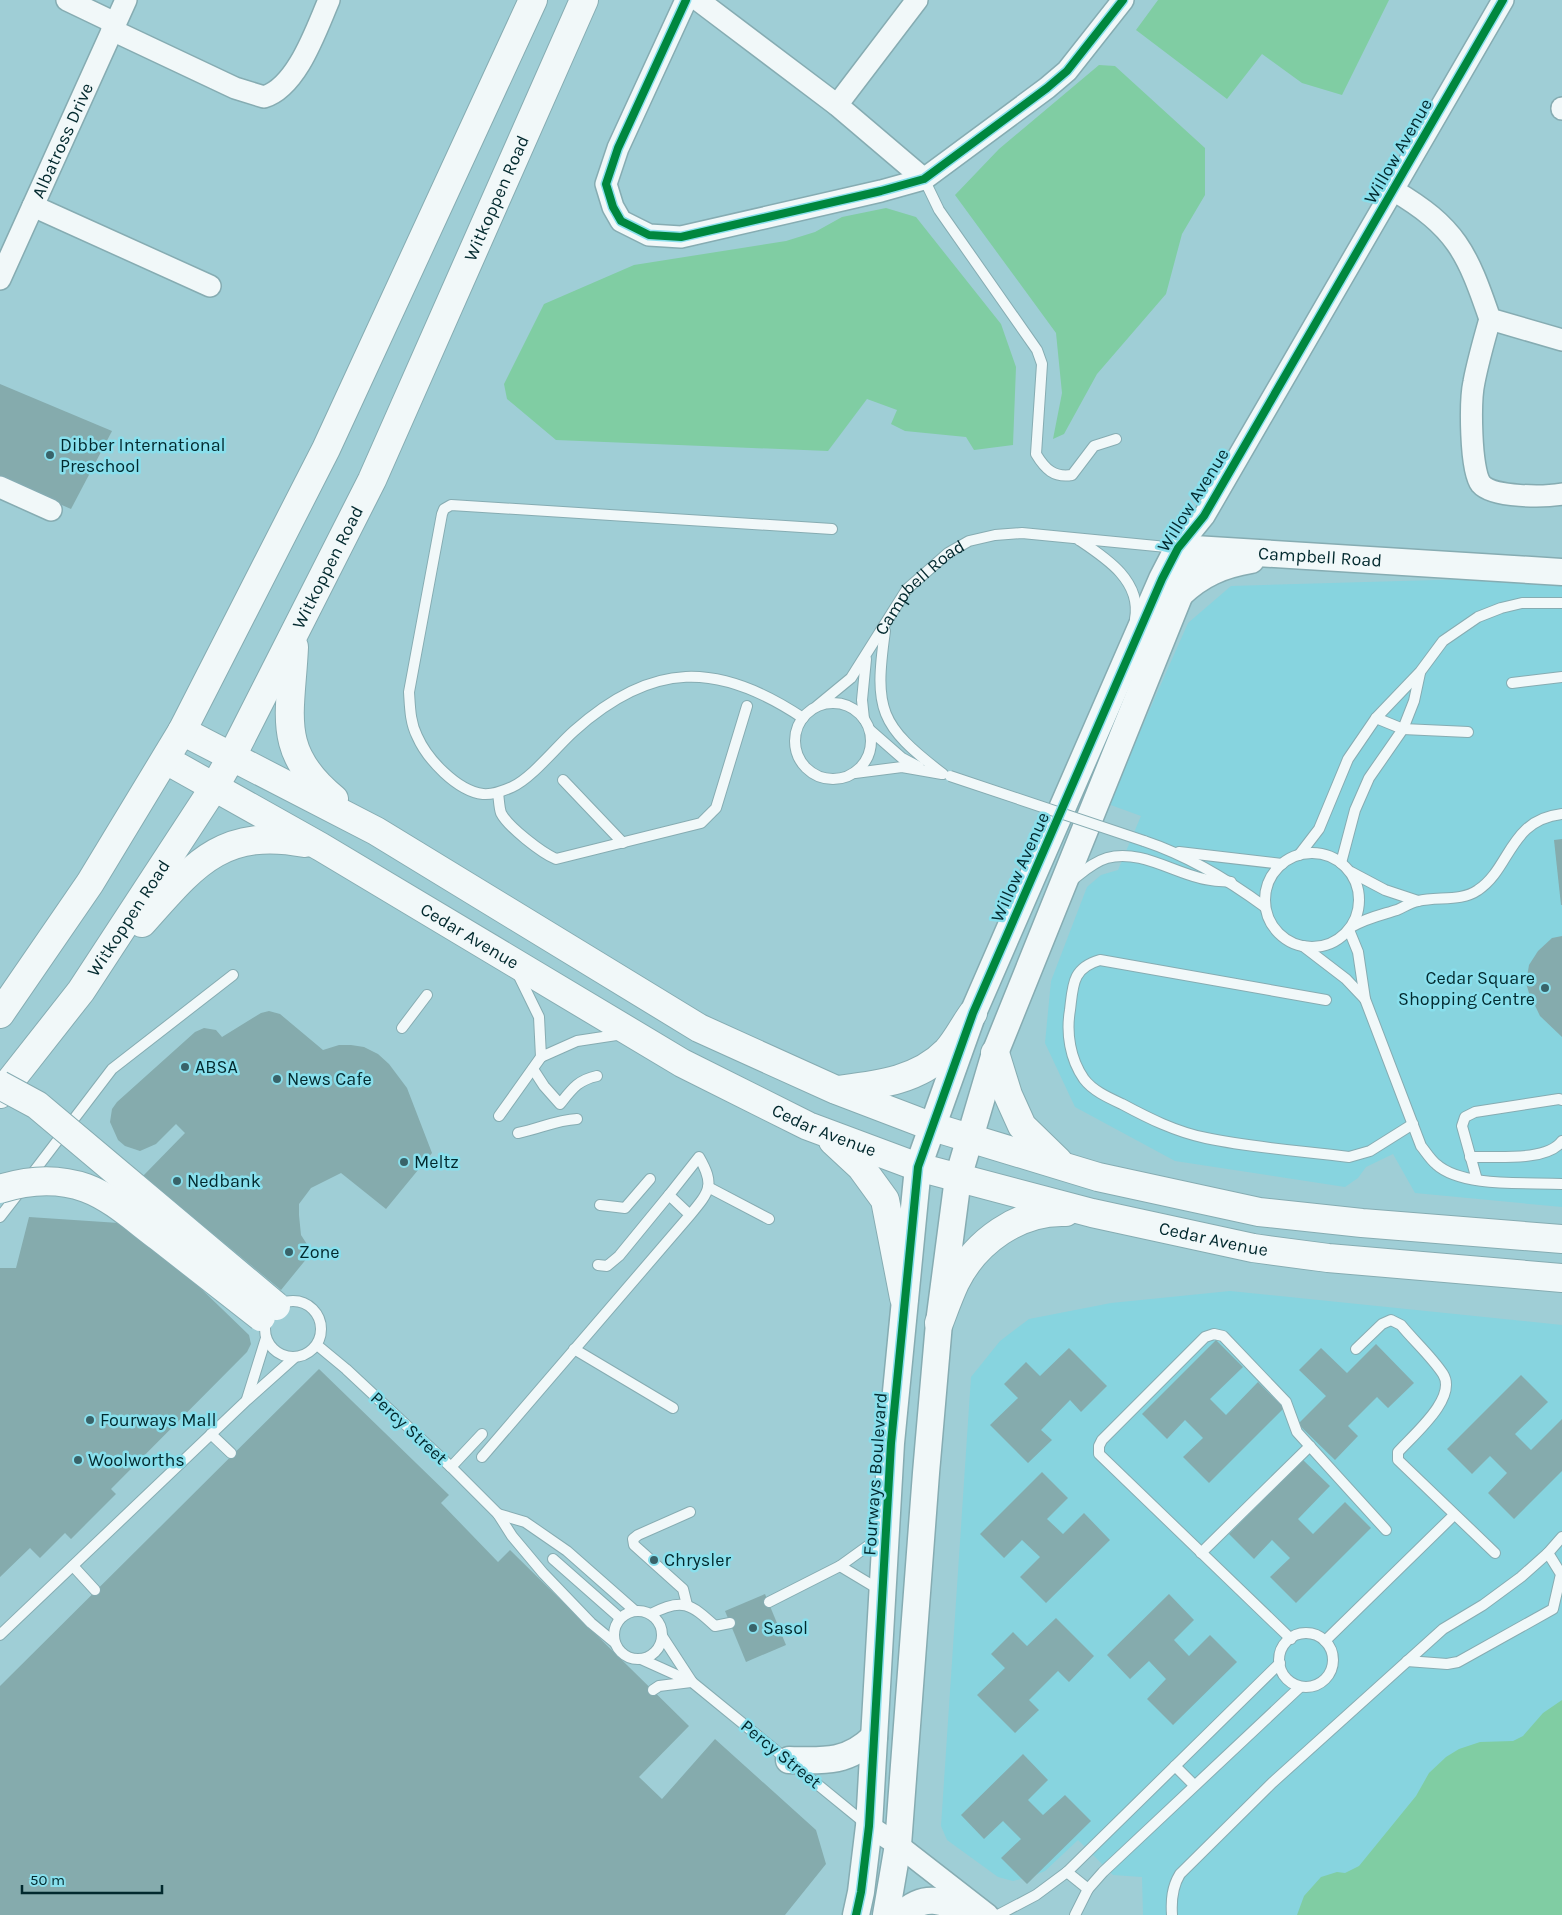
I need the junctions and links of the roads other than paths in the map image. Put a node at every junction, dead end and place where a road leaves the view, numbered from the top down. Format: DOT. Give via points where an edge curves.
graph roads {
  1 [pos="67,0"];
  2 [pos="126,0"];
  3 [pos="329,0"];
  4 [pos="533,0"];
  5 [pos="584,0"];
  6 [pos="686,0"];
  7 [pos="698,0"];
  8 [pos="917,0"];
  9 [pos="1123,0"];
  10 [pos="1503,0"];
  11 [pos="113,26"];
  12 [pos="837,105"];
  13 [pos="924,179"];
  14 [pos="1393,190"];
  15 [pos="33,206"];
  16 [pos="0,279"];
  17 [pos="210,286"];
  18 [pos="1490,319"];
  19 [pos="1562,340"];
  20 [pos="1116,439"];
  21 [pos="0,487"];
  22 [pos="1562,494"];
  23 [pos="51,510"];
  24 [pos="832,529"];
  25 [pos="1078,539"];
  26 [pos="1187,549"];
  27 [pos="1286,555"];
  28 [pos="1562,572"];
  29 [pos="1180,594"];
  30 [pos="1562,603"];
  31 [pos="886,625"];
  32 [pos="294,638"];
  33 [pos="1132,647"];
  34 [pos="866,658"];
  35 [pos="1420,672"];
  36 [pos="1562,677"];
  37 [pos="1512,683"];
  38 [pos="747,706"];
  39 [pos="817,706"];
  40 [pos="803,718"];
  41 [pos="864,718"];
  42 [pos="1376,718"];
  43 [pos="1403,728"];
  44 [pos="870,730"];
  45 [pos="182,731"];
  46 [pos="1468,732"];
  47 [pos="232,756"];
  48 [pos="166,760"];
  49 [pos="926,771"];
  50 [pos="853,774"];
  51 [pos="947,775"];
  52 [pos="563,780"];
  53 [pos="216,786"];
  54 [pos="498,793"];
  55 [pos="1562,814"];
  56 [pos="376,831"];
  57 [pos="623,843"];
  58 [pos="321,846"];
  59 [pos="1173,851"];
  60 [pos="1299,855"];
  61 [pos="1341,863"];
  62 [pos="1282,864"];
  63 [pos="1350,871"];
  64 [pos="1231,882"];
  65 [pos="1056,899"];
  66 [pos="1418,901"];
  67 [pos="1265,907"];
  68 [pos="1350,928"];
  69 [pos="1303,946"];
  70 [pos="512,961"];
  71 [pos="233,975"];
  72 [pos="80,991"];
  73 [pos="427,995"];
  74 [pos="1365,999"];
  75 [pos="1326,1000"];
  76 [pos="972,1013"];
  77 [pos="0,1014"];
  78 [pos="402,1028"];
  79 [pos="631,1033"];
  80 [pos="995,1053"];
  81 [pos="541,1057"];
  82 [pos="533,1069"];
  83 [pos="597,1076"];
  84 [pos="0,1085"];
  85 [pos="836,1090"];
  86 [pos="0,1094"];
  87 [pos="1562,1100"];
  88 [pos="499,1116"];
  89 [pos="577,1119"];
  90 [pos="1412,1124"];
  91 [pos="808,1126"];
  92 [pos="933,1127"];
  93 [pos="518,1134"];
  94 [pos="968,1138"];
  95 [pos="1562,1141"];
  96 [pos="1470,1157"];
  97 [pos="1065,1166"];
  98 [pos="918,1167"];
  99 [pos="958,1178"];
  100 [pos="650,1179"];
  101 [pos="1477,1180"];
  102 [pos="1562,1184"];
  103 [pos="708,1187"];
  104 [pos="0,1189"];
  105 [pos="669,1195"];
  106 [pos="600,1205"];
  107 [pos="1092,1213"];
  108 [pos="690,1215"];
  109 [pos="0,1217"];
  110 [pos="769,1219"];
  111 [pos="1562,1239"];
  112 [pos="598,1265"];
  113 [pos="1562,1278"];
  114 [pos="904,1298"];
  115 [pos="270,1322"];
  116 [pos="939,1323"];
  117 [pos="317,1345"];
  118 [pos="1356,1348"];
  119 [pos="574,1349"];
  120 [pos="294,1358"];
  121 [pos="246,1400"];
  122 [pos="672,1408"];
  123 [pos="211,1434"];
  124 [pos="482,1434"];
  125 [pos="1310,1446"];
  126 [pos="231,1453"];
  127 [pos="482,1457"];
  128 [pos="451,1467"];
  129 [pos="690,1512"];
  130 [pos="498,1514"];
  131 [pos="1454,1515"];
  132 [pos="1386,1530"];
  133 [pos="886,1533"];
  134 [pos="1562,1537"];
  135 [pos="1496,1553"];
  136 [pos="1548,1553"];
  137 [pos="1202,1554"];
  138 [pos="553,1559"];
  139 [pos="73,1566"];
  140 [pos="840,1566"];
  141 [pos="96,1590"];
  142 [pos="882,1591"];
  143 [pos="769,1602"];
  144 [pos="687,1605"];
  145 [pos="634,1610"];
  146 [pos="651,1614"];
  147 [pos="620,1618"];
  148 [pos="730,1624"];
  149 [pos="0,1635"];
  150 [pos="662,1636"];
  151 [pos="1291,1639"];
  152 [pos="1325,1641"];
  153 [pos="614,1642"];
  154 [pos="641,1659"];
  155 [pos="1407,1661"];
  156 [pos="1280,1663"];
  157 [pos="692,1682"];
  158 [pos="1300,1686"];
  159 [pos="652,1690"];
  160 [pos="874,1736"];
  161 [pos="789,1760"];
  162 [pos="1175,1766"];
  163 [pos="1194,1785"];
  164 [pos="869,1826"];
  165 [pos="898,1845"];
  166 [pos="1067,1872"];
  167 [pos="1088,1889"];
  168 [pos="856,1915"];
  169 [pos="886,1915"];
  170 [pos="901,1915"];
  171 [pos="967,1915"];
  172 [pos="988,1915"];
  173 [pos="998,1915"];
  174 [pos="1075,1915"];
  175 [pos="1172,1915"];
  1 -- 11 [label="street"];
  2 -- 11 [label="street, Albatross Drive"];
  3 -- 11 [label="street" via="293,74 281,89 264,97 235,88"];
  4 -- 45 [label="main road" via="326,448"];
  5 -- 32 [label="main road, Witkoppen Road" via="372,480"];
  6 -- 13 [label="street" via="618,148 606,184 621,221 648,235 681,237"];
  7 -- 12 [label="street"];
  8 -- 12 [label="street"];
  9 -- 13 [label="street" via="1067,71"];
  10 -- 14 [label="street, Willow Avenue"];
  11 -- 15 [label="street, Albatross Drive"];
  12 -- 13 [label="street"];
  13 -- 20 [label="lane" via="939,210 1037,350 1042,364 1036,454 1042,464 1048,472 1072,476 1094,446"];
  14 -- 18 [label="street" via="1424,208 1443,224 1473,271"];
  14 -- 26 [label="street, Willow Avenue"];
  15 -- 16 [label="street, Albatross Drive"];
  15 -- 17 [label="street"];
  18 -- 19 [label="street"];
  18 -- 22 [label="street" via="1473,384 1473,460 1477,476 1481,483 1495,492 1548,497"];
  21 -- 23 [label="street"];
  24 -- 54 [label="lane" via="492,506 451,505 444,509 409,692 410,715 417,737 430,757 448,775 467,790"];
  25 -- 26 [label="lane, Campbell Road"];
  25 -- 31 [label="lane, Campbell Road" via="1022,533 969,541 948,553 913,583"];
  25 -- 33 [label="lane, Campbell Road" via="1111,562 1127,582 1136,613"];
  26 -- 27 [label="street, Campbell Road"];
  26 -- 29 [label="street, Willow Avenue"];
  26 -- 33 [label="street, Willow Avenue"];
  27 -- 28 [label="street, Campbell Road"];
  27 -- 29 [label="street" via="1227,565 1195,580"];
  29 -- 65 [label="street, Willow Avenue"];
  30 -- 35 [label="lane" via="1522,603 1478,617 1443,642"];
  31 -- 34 [label="lane, Campbell Road"];
  31 -- 51 [label="lane" via="880,688 887,721 910,748"];
  32 -- 47 [label="main road, Witkoppen Road"];
  32 -- 56 [label="main road" via="290,736 299,761 320,788"];
  33 -- 76 [label="street, Willow Avenue"];
  34 -- 39 [label="lane, Campbell Road" via="852,678"];
  34 -- 41 [label="lane, Campbell Road" via="862,700"];
  35 -- 42 [label="lane"];
  35 -- 43 [label="lane" via="1414,701"];
  36 -- 37 [label="lane"];
  38 -- 57 [label="lane" via="716,808 710,817 701,823"];
  39 -- 40 [label="lane, Campbell Road"];
  39 -- 41 [label="lane, Campbell Road" via="830,702 843,704"];
  40 -- 50 [label="lane" via="795,736 796,750 808,770 830,779"];
  40 -- 54 [label="lane" via="772,697 739,683 689,676 668,678 623,695 598,712 515,786"];
  41 -- 44 [label="lane, Campbell Road"];
  42 -- 43 [label="lane"];
  42 -- 60 [label="lane" via="1348,759 1319,829"];
  43 -- 46 [label="lane"];
  43 -- 61 [label="lane" via="1369,778 1355,810"];
  44 -- 49 [label="lane" via="902,758"];
  44 -- 50 [label="lane" via="868,755"];
  45 -- 47 [label="main road, Cedar Avenue"];
  45 -- 48 [label="main road"];
  47 -- 53 [label="main road, Witkoppen Road"];
  47 -- 56 [label="main road, Cedar Avenue"];
  48 -- 53 [label="main road, Cedar Avenue"];
  48 -- 77 [label="main road" via="90,883"];
  49 -- 50 [label="lane" via="902,768"];
  49 -- 51 [label="lane"];
  51 -- 59 [label="lane, bridge"];
  52 -- 57 [label="lane"];
  53 -- 58 [label="main road, Cedar Avenue"];
  53 -- 72 [label="main road, Witkoppen Road"];
  54 -- 57 [label="lane" via="501,812 509,822 556,859"];
  55 -- 66 [label="lane" via="1550,815 1525,830 1476,892 1458,898"];
  56 -- 85 [label="main road, Cedar Avenue" via="699,1028"];
  58 -- 70 [label="main road, Cedar Avenue"];
  58 -- 72 [label="main road" via="277,838 229,846 211,855 190,871"];
  59 -- 62 [label="lane"];
  59 -- 64 [label="lane"];
  60 -- 61 [label="lane" via="1326,855"];
  60 -- 62 [label="lane"];
  61 -- 63 [label="lane"];
  62 -- 67 [label="lane" via="1266,891"];
  63 -- 66 [label="lane" via="1386,890"];
  63 -- 68 [label="lane" via="1357,884 1359,899"];
  64 -- 65 [label="lane" via="1202,879 1132,856 1116,856 1091,865"];
  64 -- 67 [label="lane"];
  65 -- 80 [label="street, Willow Avenue"];
  66 -- 68 [label="lane"];
  67 -- 69 [label="lane" via="1278,932"];
  68 -- 69 [label="lane" via="1336,941 1320,946"];
  68 -- 74 [label="lane" via="1358,952"];
  69 -- 74 [label="lane" via="1346,979"];
  70 -- 79 [label="main road, Cedar Avenue"];
  70 -- 81 [label="lane" via="539,1017"];
  71 -- 109 [label="lane" via="112,1069"];
  72 -- 86 [label="main road, Witkoppen Road"];
  73 -- 78 [label="lane"];
  74 -- 90 [label="lane"];
  75 -- 90 [label="lane" via="1100,960 1087,964 1078,973 1073,985 1068,1025 1073,1056 1086,1080 1096,1089 1152,1121 1205,1138 1349,1157 1370,1151"];
  76 -- 85 [label="main road" via="947,1051 925,1067 904,1078"];
  76 -- 92 [label="street, Willow Avenue"];
  79 -- 81 [label="lane" via="577,1041"];
  79 -- 91 [label="main road, Cedar Avenue" via="682,1063"];
  80 -- 94 [label="street, Willow Avenue"];
  80 -- 97 [label="main road" via="1022,1126"];
  81 -- 82 [label="lane"];
  82 -- 83 [label="lane" via="560,1104 576,1083"];
  82 -- 88 [label="lane"];
  84 -- 115 [label="main road, bridge" via="37,1105"];
  85 -- 92 [label="main road, Cedar Avenue"];
  87 -- 96 [label="lane" via="1474,1112 1465,1117 1462,1126"];
  89 -- 93 [label="lane" via="558,1120 539,1130"];
  90 -- 101 [label="lane" via="1421,1146 1436,1165 1460,1177"];
  91 -- 98 [label="main road, Cedar Avenue"];
  91 -- 114 [label="main road" via="839,1144 885,1200"];
  92 -- 94 [label="main road, Cedar Avenue"];
  92 -- 98 [label="street, Fourways Boulevard"];
  94 -- 97 [label="main road, Cedar Avenue"];
  94 -- 99 [label="street"];
  95 -- 96 [label="lane" via="1554,1150 1540,1154"];
  96 -- 101 [label="lane"];
  97 -- 111 [label="main road, Cedar Avenue" via="1098,1177 1259,1212"];
  98 -- 99 [label="main road, Cedar Avenue"];
  98 -- 114 [label="street, Fourways Boulevard"];
  99 -- 107 [label="main road, Cedar Avenue"];
  99 -- 116 [label="street"];
  100 -- 106 [label="lane" via="625,1208"];
  101 -- 102 [label="lane"];
  103 -- 105 [label="lane" via="709,1174 699,1157"];
  103 -- 108 [label="lane" via="703,1200"];
  103 -- 110 [label="lane"];
  104 -- 115 [label="main road, bridge" via="20,1182 53,1182 75,1185 100,1194"];
  105 -- 108 [label="lane"];
  105 -- 112 [label="lane" via="619,1256 607,1266"];
  107 -- 113 [label="main road, Cedar Avenue" via="1253,1248 1328,1258"];
  107 -- 116 [label="main road" via="1039,1214 1022,1218 1005,1228 986,1243 955,1282"];
  108 -- 119 [label="lane"];
  114 -- 133 [label="street, Fourways Boulevard"];
  115 -- 117 [label="lane" via="293,1301 302,1302 316,1312 322,1328"];
  115 -- 120 [label="lane" via="277,1352"];
  115 -- 121 [label="lane"];
  116 -- 165 [label="street"];
  117 -- 120 [label="lane" via="310,1352"];
  117 -- 128 [label="lane, Percy Street"];
  118 -- 131 [label="lane" via="1391,1320 1401,1324 1444,1376 1447,1387 1443,1401 1398,1452 1398,1460"];
  119 -- 122 [label="lane"];
  119 -- 127 [label="lane"];
  120 -- 121 [label="lane"];
  121 -- 123 [label="lane"];
  123 -- 126 [label="lane"];
  123 -- 139 [label="lane"];
  124 -- 128 [label="lane"];
  125 -- 132 [label="lane"];
  125 -- 137 [label="lane"];
  125 -- 137 [label="lane" via="1296,1432 1286,1402 1223,1336 1205,1337 1099,1446 1099,1454"];
  128 -- 130 [label="lane, Percy Street"];
  129 -- 144 [label="lane" via="633,1540 634,1545 683,1589"];
  130 -- 145 [label="lane, Percy Street" via="525,1522 567,1551"];
  130 -- 153 [label="lane, Percy Street" via="543,1573"];
  131 -- 135 [label="lane"];
  131 -- 152 [label="lane"];
  133 -- 140 [label="lane"];
  133 -- 142 [label="street, Fourways Boulevard"];
  134 -- 136 [label="lane"];
  136 -- 155 [label="lane" via="1483,1605 1443,1629"];
  136 -- 155 [label="lane" via="1561,1574 1553,1609 1458,1662"];
  137 -- 151 [label="lane"];
  138 -- 147 [label="lane"];
  139 -- 141 [label="lane"];
  139 -- 149 [label="lane"];
  140 -- 142 [label="lane"];
  140 -- 143 [label="lane"];
  142 -- 160 [label="street, Fourways Boulevard"];
  144 -- 146 [label="lane" via="665,1606"];
  144 -- 148 [label="lane" via="715,1626"];
  145 -- 146 [label="lane"];
  145 -- 147 [label="lane"];
  146 -- 150 [label="lane, Percy Street" via="661,1627"];
  147 -- 153 [label="lane" via="615,1626"];
  150 -- 154 [label="lane" via="656,1651"];
  150 -- 157 [label="lane, Percy Street"];
  151 -- 152 [label="lane" via="1308,1633"];
  151 -- 156 [label="lane" via="1284,1645"];
  152 -- 158 [label="lane" via="1333,1657 1330,1674 1317,1685"];
  153 -- 154 [label="lane, Percy Street" via="624,1656"];
  154 -- 157 [label="lane, Percy Street"];
  155 -- 175 [label="lane" via="1272,1782 1189,1863 1174,1882"];
  156 -- 158 [label="lane" via="1286,1678"];
  156 -- 162 [label="lane"];
  157 -- 159 [label="lane" via="659,1686"];
  157 -- 161 [label="lane, Percy Street"];
  158 -- 163 [label="lane"];
  160 -- 161 [label="street" via="861,1749 844,1757 827,1761"];
  160 -- 164 [label="street, Fourways Boulevard"];
  161 -- 164 [label="lane, Percy Street"];
  162 -- 163 [label="lane"];
  162 -- 166 [label="lane"];
  163 -- 167 [label="lane"];
  164 -- 165 [label="street"];
  164 -- 168 [label="street, Fourways Boulevard"];
  165 -- 169 [label="street"];
  165 -- 172 [label="street"];
  166 -- 167 [label="lane"];
  166 -- 173 [label="lane" via="1036,1895"];
  167 -- 174 [label="lane"];
  170 -- 171 [label="street" via="912,1905 934,1901 955,1906"];
}
